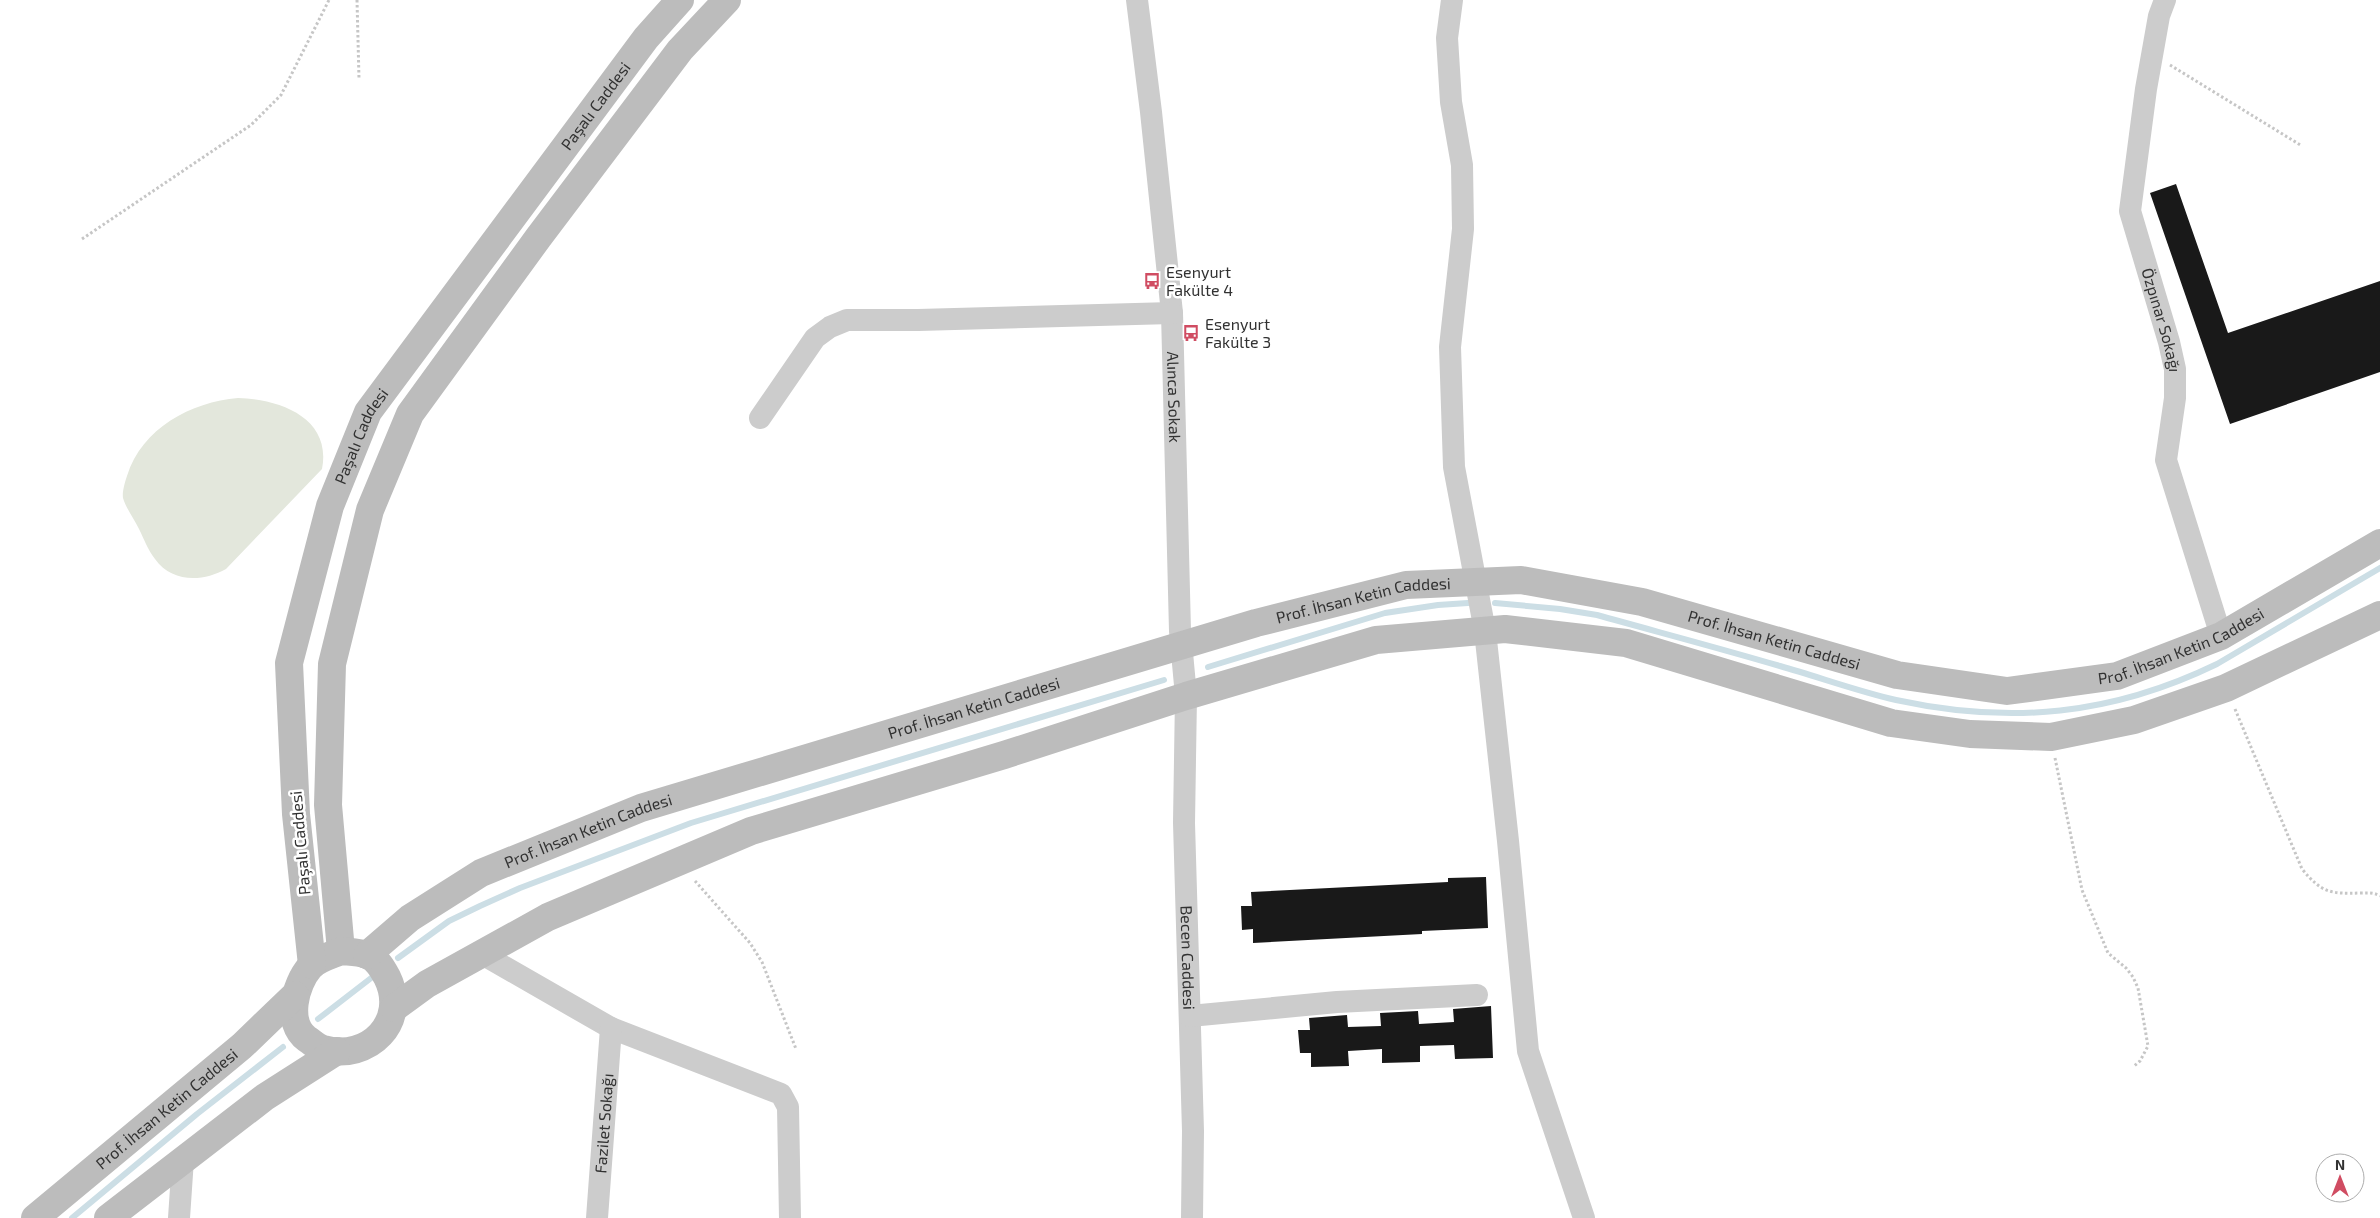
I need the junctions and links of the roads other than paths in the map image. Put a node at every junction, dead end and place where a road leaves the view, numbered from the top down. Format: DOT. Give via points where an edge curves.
graph roads {
  1 [pos="680,0"];
  2 [pos="727,0"];
  3 [pos="1137,0"];
  4 [pos="1452,0"];
  5 [pos="2164,0"];
  6 [pos="1172,313"];
  7 [pos="760,418"];
  8 [pos="2380,543"];
  9 [pos="1476,582"];
  10 [pos="2380,615"];
  11 [pos="1485,631"];
  12 [pos="2222,636"];
  13 [pos="1181,645"];
  14 [pos="1186,696"];
  15 [pos="340,951"];
  16 [pos="482,954"];
  17 [pos="367,955"];
  18 [pos="312,965"];
  19 [pos="295,995"];
  20 [pos="1477,995"];
  21 [pos="394,1008"];
  22 [pos="1190,1016"];
  23 [pos="611,1028"];
  24 [pos="337,1051"];
  25 [pos="183,1159"];
  26 [pos="35,1218"];
  27 [pos="108,1218"];
  28 [pos="179,1218"];
  29 [pos="596,1218"];
  30 [pos="790,1218"];
  31 [pos="1192,1218"];
  32 [pos="1584,1218"];
  1 -- 18 [label="street, Paşalı Caddesi" via="646,38 368,412 330,506 289,663 296,814"];
  2 -- 15 [label="street, Paşalı Caddesi" via="680,50 410,414 370,510 332,664 328,805"];
  3 -- 6 [label="street, Alınca Sokak"];
  4 -- 9 [label="street" via="1447,38 1451,102 1462,165 1463,229 1450,347 1454,467"];
  5 -- 12 [label="street, Özpınar Sokağı" via="2158,16 2136,150 2130,212 2175,370 2175,398 2166,460"];
  6 -- 7 [label="street" via="847,320 815,338"];
  6 -- 13 [label="street, Alınca Sokak"];
  8 -- 12 [label="street, Prof. İhsan Ketin Caddesi"];
  9 -- 11 [label="street"];
  9 -- 12 [label="street, Prof. İhsan Ketin Caddesi" via="1522,580 1642,602 1898,675 2007,691 2117,676"];
  9 -- 13 [label="street, Prof. İhsan Ketin Caddesi" via="1406,585"];
  10 -- 11 [label="street" via="2226,688 2134,720 2051,737 1970,734 1891,723 1626,643 1505,629"];
  11 -- 14 [label="street" via="1376,640"];
  11 -- 32 [label="street" via="1528,1051"];
  13 -- 14 [label="street, Alınca Sokak"];
  13 -- 17 [label="street, Prof. İhsan Ketin Caddesi" via="641,808 481,873 410,918"];
  14 -- 16 [label="street" via="1004,756 751,831 548,917"];
  14 -- 22 [label="street, Becen Caddesi" via="1184,823"];
  15 -- 17 [label="street"];
  15 -- 18 [label="street"];
  16 -- 21 [label="street" via="427,984"];
  16 -- 23 [label="street"];
  17 -- 21 [label="street" via="381,965 393,990"];
  18 -- 19 [label="street" via="301,978"];
  19 -- 24 [label="street" via="295,1021 304,1036 321,1049"];
  19 -- 26 [label="street, Prof. İhsan Ketin Caddesi" via="242,1046"];
  20 -- 22 [label="street" via="1337,1002"];
  21 -- 24 [label="street" via="388,1027 374,1041 354,1050"];
  22 -- 31 [label="street, Becen Caddesi"];
  23 -- 29 [label="street, Fazilet Sokağı"];
  23 -- 30 [label="street" via="781,1094 788,1107"];
  24 -- 25 [label="street" via="265,1097"];
  25 -- 27 [label="street"];
  25 -- 28 [label="street"];
}
